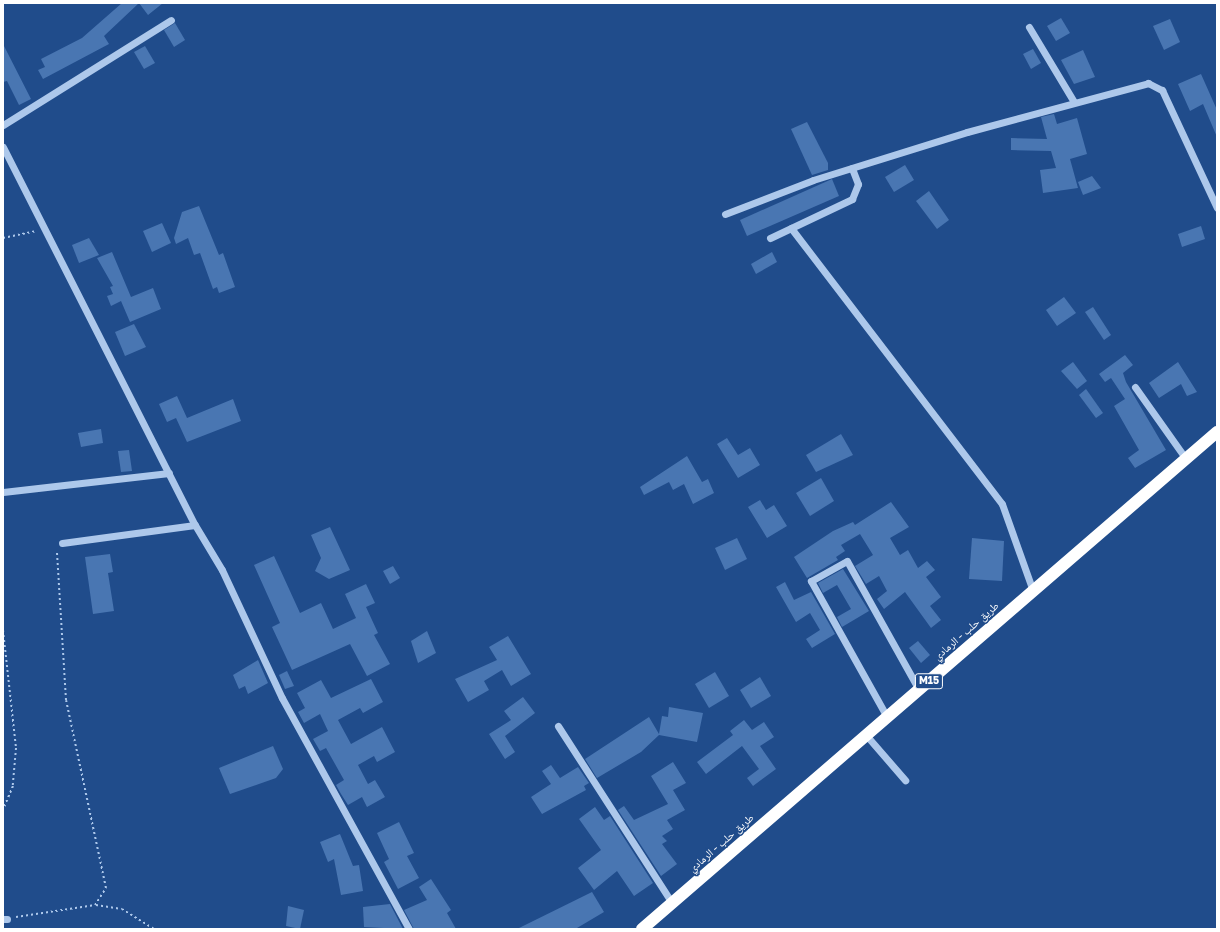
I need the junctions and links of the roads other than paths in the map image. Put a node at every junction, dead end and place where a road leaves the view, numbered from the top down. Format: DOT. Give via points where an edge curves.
graph roads {
  1 [pos="171,20"];
  2 [pos="1029,27"];
  3 [pos="1074,102"];
  4 [pos="3,125"];
  5 [pos="3,148"];
  6 [pos="852,168"];
  7 [pos="1217,208"];
  8 [pos="725,214"];
  9 [pos="791,228"];
  10 [pos="770,238"];
  11 [pos="1135,387"];
  12 [pos="1217,432"];
  13 [pos="1186,459"];
  14 [pos="169,473"];
  15 [pos="3,492"];
  16 [pos="195,525"];
  17 [pos="62,543"];
  18 [pos="1033,591"];
  19 [pos="919,690"];
  20 [pos="887,717"];
  21 [pos="558,726"];
  22 [pos="866,735"];
  23 [pos="904,780"];
  24 [pos="672,903"];
  25 [pos="409,929"];
  26 [pos="642,929"];
  1 -- 4 [label="street"];
  2 -- 3 [label="street"];
  3 -- 6 [label="street"];
  3 -- 7 [label="street" via="1156,84 1162,90"];
  5 -- 14 [label="street"];
  6 -- 8 [label="street"];
  6 -- 9 [label="street" via="858,184 852,199"];
  9 -- 10 [label="street"];
  9 -- 18 [label="street" via="1002,504"];
  11 -- 13 [label="street"];
  12 -- 13 [label="highway, طريق حلب - الرمادي / M15"];
  13 -- 18 [label="highway, طريق حلب - الرمادي / M15"];
  14 -- 15 [label="street"];
  14 -- 16 [label="street"];
  16 -- 17 [label="street"];
  16 -- 25 [label="street" via="222,570 282,698"];
  18 -- 19 [label="highway, طريق حلب - الرمادي / M15"];
  19 -- 20 [label="highway, طريق حلب - الرمادي / M15"];
  19 -- 20 [label="street" via="847,561 811,580"];
  20 -- 22 [label="highway, طريق حلب - الرمادي / M15"];
  21 -- 24 [label="street"];
  22 -- 23 [label="street"];
  22 -- 24 [label="highway, طريق حلب - الرمادي / M15"];
  24 -- 26 [label="highway, طريق حلب - الرمادي / M15"];
}
